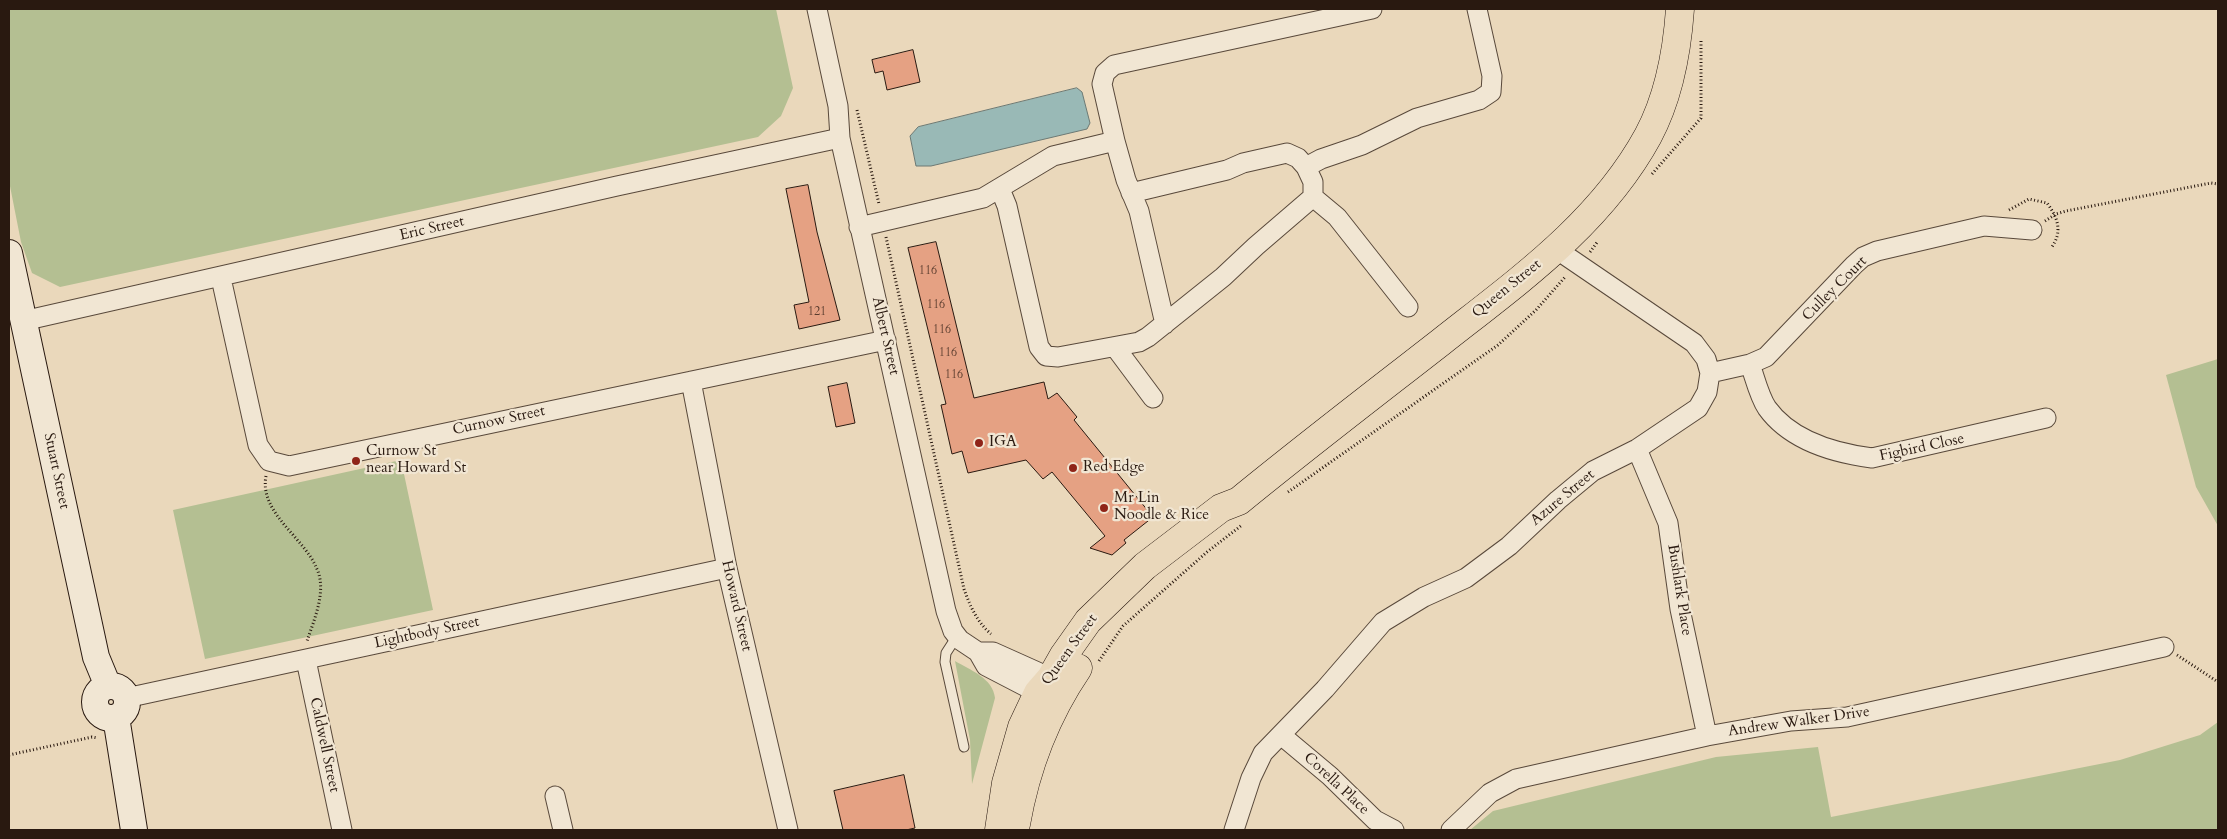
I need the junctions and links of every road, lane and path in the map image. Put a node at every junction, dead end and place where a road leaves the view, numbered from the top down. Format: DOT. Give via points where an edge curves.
graph roads {
  1 [pos="817,9"];
  2 [pos="1372,9"];
  3 [pos="1477,9"];
  4 [pos="1680,9"];
  5 [pos="1701,39"];
  6 [pos="856,105"];
  7 [pos="840,138"];
  8 [pos="1116,141"];
  9 [pos="1306,167"];
  10 [pos="1646,181"];
  11 [pos="2218,184"];
  12 [pos="1000,189"];
  13 [pos="1131,193"];
  14 [pos="1313,197"];
  15 [pos="2000,211"];
  16 [pos="2056,214"];
  17 [pos="883,221"];
  18 [pos="859,227"];
  19 [pos="2032,230"];
  20 [pos="1600,238"];
  21 [pos="2051,248"];
  22 [pos="9,253"];
  23 [pos="1576,257"];
  24 [pos="221,278"];
  25 [pos="1408,307"];
  26 [pos="23,322"];
  27 [pos="1165,324"];
  28 [pos="886,340"];
  29 [pos="1115,348"];
  30 [pos="1750,364"];
  31 [pos="1710,373"];
  32 [pos="691,381"];
  33 [pos="1153,398"];
  34 [pos="2046,418"];
  35 [pos="1637,450"];
  36 [pos="269,461"];
  37 [pos="1282,497"];
  38 [pos="1241,512"];
  39 [pos="727,568"];
  40 [pos="993,635"];
  41 [pos="957,636"];
  42 [pos="2164,647"];
  43 [pos="302,660"];
  44 [pos="1096,665"];
  45 [pos="2218,682"];
  46 [pos="1050,688"];
  47 [pos="116,700"];
  48 [pos="1281,735"];
  49 [pos="1707,736"];
  50 [pos="120,744"];
  51 [pos="964,747"];
  52 [pos="9,755"];
  53 [pos="555,796"];
  54 [pos="134,830"];
  55 [pos="342,830"];
  56 [pos="563,830"];
  57 [pos="788,830"];
  58 [pos="1000,830"];
  59 [pos="1015,830"];
  60 [pos="1234,830"];
  61 [pos="1394,830"];
  62 [pos="1451,830"];
  1 -- 7 [label="street, Albert Street" via="838,106"];
  2 -- 8 [label="street" via="1114,65 1105,72 1102,84"];
  3 -- 9 [label="street" via="1492,76 1491,92 1479,100 1417,118"];
  4 -- 23 [label="main road, Queen Street" via="1677,52 1666,94 1648,135 1610,192"];
  5 -- 10 [label="path" via="1701,118"];
  6 -- 17 [label="path"];
  7 -- 18 [label="street, Albert Street"];
  7 -- 24 [label="street, Eric Street"];
  8 -- 12 [label="street" via="1053,156 1012,178"];
  8 -- 13 [label="street"];
  9 -- 13 [label="street" via="1287,153"];
  9 -- 14 [label="street" via="1313,182"];
  11 -- 16 [label="path"];
  12 -- 17 [label="street" via="983,198"];
  12 -- 29 [label="street" via="1007,206 1039,346 1046,356"];
  13 -- 27 [label="street" via="1139,211"];
  14 -- 25 [label="street" via="1337,217"];
  14 -- 27 [label="street"];
  15 -- 16 [label="path" via="2010,210 2029,200 2038,200 2047,203"];
  16 -- 19 [label="path"];
  16 -- 21 [label="path" via="2058,237"];
  17 -- 18 [label="street"];
  17 -- 40 [label="path" via="964,588 973,612"];
  18 -- 28 [label="street, Albert Street"];
  19 -- 30 [label="street, Culley Court" via="1984,226 1863,257 1774,351"];
  20 -- 23 [label="path" via="1588,254"];
  22 -- 26 [label="street, Stuart Street"];
  23 -- 31 [label="street" via="1694,343 1706,359"];
  23 -- 37 [label="path" via="1536,310 1498,345"];
  23 -- 38 [label="main road, Queen Street"];
  24 -- 26 [label="street, Eric Street"];
  24 -- 36 [label="street" via="258,445"];
  26 -- 47 [label="street, Stuart Street" via="96,657"];
  27 -- 29 [label="street" via="1139,342"];
  28 -- 32 [label="street, Curnow Street"];
  28 -- 41 [label="street, Albert Street" via="946,611"];
  29 -- 33 [label="street"];
  30 -- 31 [label="street, Culley Court"];
  30 -- 34 [label="street, Figbird Close" via="1766,407 1792,432 1843,454 1872,458"];
  31 -- 35 [label="street, Azure Street" via="1707,392 1698,408"];
  32 -- 36 [label="street, Curnow Street" via="289,466"];
  32 -- 39 [label="street, Howard Street"];
  35 -- 48 [label="street, Azure Street" via="1593,471 1509,546 1466,578 1424,597 1383,622"];
  35 -- 49 [label="street, Bushlark Place" via="1668,523 1680,609"];
  36 -- 43 [label="path" via="264,490 274,510 318,570 320,595"];
  38 -- 44 [label="path" via="1200,557 1123,626"];
  38 -- 46 [label="main road, Queen Street" via="1228,518 1149,583 1102,629"];
  39 -- 43 [label="street, Lightbody Street"];
  39 -- 57 [label="street, Howard Street"];
  41 -- 46 [label="street, Albert Street" via="978,652 986,666"];
  41 -- 51 [label="lane" via="946,653 945,662"];
  42 -- 45 [label="path"];
  42 -- 49 [label="street, Andrew Walker Drive" via="1847,717 1791,721"];
  43 -- 47 [label="street, Lightbody Street"];
  43 -- 55 [label="street, Caldwell Street"];
  46 -- 58 [label="main road, Queen Street" via="1022,727 1006,783"];
  46 -- 59 [label="main road, Queen Street" via="1045,726 1032,759"];
  47 -- 50 [label="street, Stuart Street"];
  48 -- 60 [label="street, Azure Street" via="1263,753"];
  48 -- 61 [label="street, Corella Place" via="1375,820"];
  49 -- 62 [label="street, Andrew Walker Drive" via="1608,756 1516,780 1490,793"];
  50 -- 52 [label="path" via="92,737"];
  50 -- 54 [label="street, Stuart Street"];
  53 -- 56 [label="street"];
}
